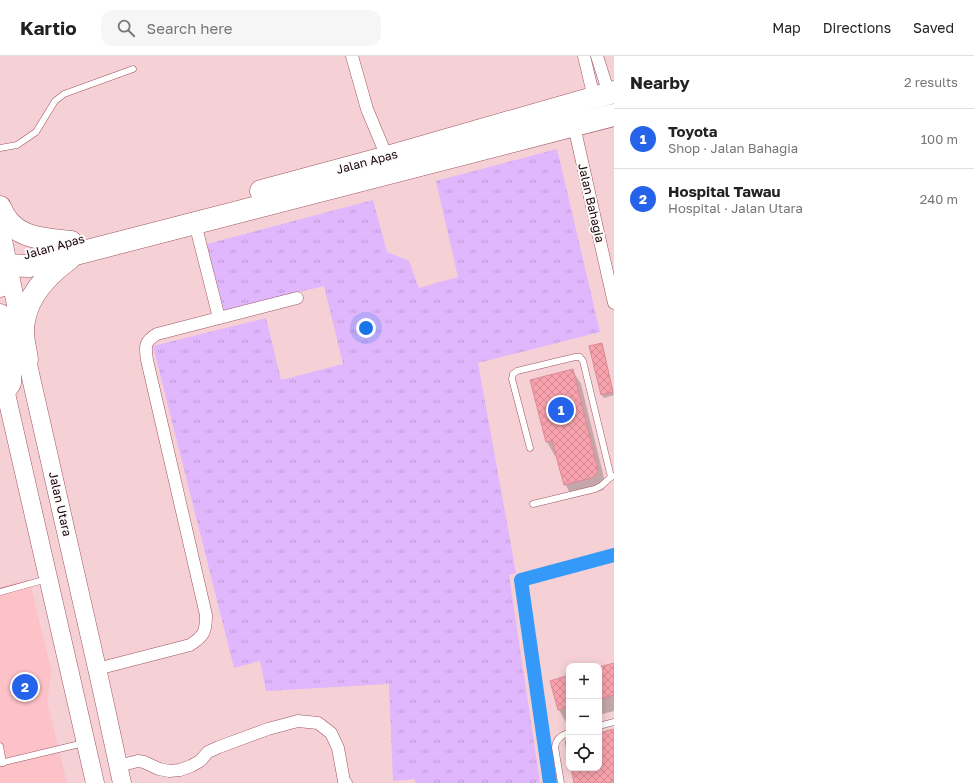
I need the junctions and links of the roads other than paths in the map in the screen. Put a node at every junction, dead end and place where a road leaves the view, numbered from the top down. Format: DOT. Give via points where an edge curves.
graph roads {
  1 [pos="352,56"];
  2 [pos="584,56"];
  3 [pos="597,56"];
  4 [pos="133,69"];
  5 [pos="606,94"];
  6 [pos="614,115"];
  7 [pos="574,126"];
  8 [pos="0,148"];
  9 [pos="387,157"];
  10 [pos="0,207"];
  11 [pos="195,223"];
  12 [pos="0,225"];
  13 [pos="73,248"];
  14 [pos="4,265"];
  15 [pos="0,286"];
  16 [pos="297,298"];
  17 [pos="614,303"];
  18 [pos="0,315"];
  19 [pos="219,318"];
  20 [pos="27,360"];
  21 [pos="0,367"];
  22 [pos="5,390"];
  23 [pos="530,448"];
  24 [pos="612,477"];
  25 [pos="533,504"];
  26 [pos="48,579"];
  27 [pos="0,592"];
  28 [pos="99,677"];
  29 [pos="614,722"];
  30 [pos="602,725"];
  31 [pos="566,734"];
  32 [pos="86,743"];
  33 [pos="0,746"];
  34 [pos="2,763"];
  35 [pos="120,774"];
  36 [pos="95,783"];
  37 [pos="346,783"];
  38 [pos="561,783"];
  1 -- 9 [label="street" via="367,109"];
  2 -- 5 [label="street"];
  3 -- 5 [label="street"];
  4 -- 8 [label="lane" via="64,94 55,101 36,132 17,145"];
  5 -- 9 [label="highway, Jalan Apas"];
  6 -- 7 [label="highway, Jalan Apas"];
  7 -- 11 [label="highway, Jalan Apas"];
  7 -- 17 [label="street, Jalan Bahagia"];
  9 -- 13 [label="highway, Jalan Apas"];
  10 -- 13 [label="highway" via="9,223 26,235"];
  11 -- 13 [label="highway, Jalan Apas"];
  11 -- 19 [label="street"];
  12 -- 14 [label="main road, Jalan Utara"];
  13 -- 14 [label="highway, Jalan Apas" via="25,253"];
  13 -- 20 [label="highway" via="32,295 24,317 23,334"];
  14 -- 15 [label="highway"];
  14 -- 20 [label="main road, Jalan Utara"];
  16 -- 19 [label="street"];
  18 -- 22 [label="highway" via="10,371 10,383"];
  19 -- 28 [label="street" via="157,334 149,338 145,347 206,615 204,632 190,645"];
  20 -- 28 [label="main road, Jalan Utara"];
  21 -- 22 [label="main road"];
  22 -- 26 [label="main road"];
  23 -- 24 [label="lane" via="512,379 513,374 575,356 580,357"];
  24 -- 25 [label="lane" via="595,489"];
  26 -- 27 [label="lane"];
  26 -- 32 [label="main road"];
  28 -- 32 [label="main road" via="93,704 100,733 99,738"];
  28 -- 35 [label="main road, Jalan Utara"];
  29 -- 30 [label="lane"];
  31 -- 38 [label="lane" via="560,736 555,743"];
  32 -- 34 [label="lane"];
  32 -- 36 [label="main road"];
  33 -- 34 [label="lane"];
  35 -- 37 [label="street" via="138,761 159,769 180,770 200,761 208,752 218,747 298,721 318,723 330,733 338,748"];
}
